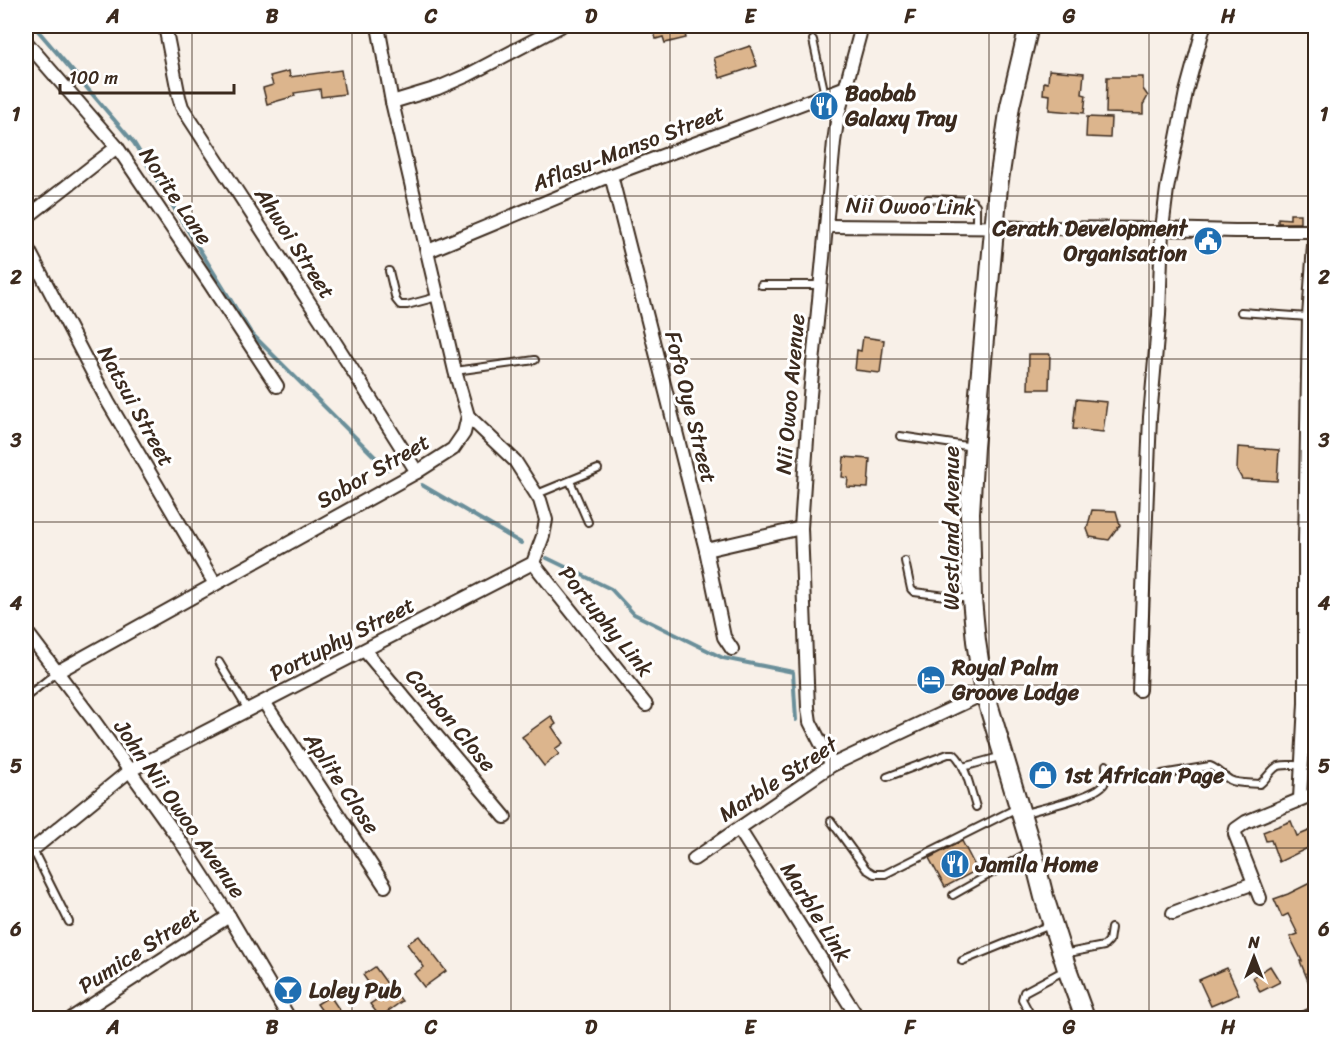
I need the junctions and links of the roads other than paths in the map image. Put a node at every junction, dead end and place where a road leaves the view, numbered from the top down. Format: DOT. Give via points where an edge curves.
graph roads {
  1 [pos="165,26"];
  2 [pos="378,26"];
  3 [pos="561,26"];
  4 [pos="862,26"];
  5 [pos="1029,26"];
  6 [pos="1204,26"];
  7 [pos="813,40"];
  8 [pos="26,42"];
  9 [pos="846,87"];
  10 [pos="825,95"];
  11 [pos="392,102"];
  12 [pos="117,147"];
  13 [pos="611,175"];
  14 [pos="927,200"];
  15 [pos="1316,216"];
  16 [pos="26,218"];
  17 [pos="827,226"];
  18 [pos="976,228"];
  19 [pos="994,228"];
  20 [pos="1162,229"];
  21 [pos="1315,231"];
  22 [pos="26,245"];
  23 [pos="428,251"];
  24 [pos="389,271"];
  25 [pos="761,285"];
  26 [pos="821,285"];
  27 [pos="438,297"];
  28 [pos="1241,312"];
  29 [pos="1309,317"];
  30 [pos="535,360"];
  31 [pos="455,371"];
  32 [pos="277,386"];
  33 [pos="1311,410"];
  34 [pos="468,416"];
  35 [pos="900,436"];
  36 [pos="974,447"];
  37 [pos="598,469"];
  38 [pos="417,472"];
  39 [pos="570,481"];
  40 [pos="537,494"];
  41 [pos="588,522"];
  42 [pos="801,528"];
  43 [pos="706,550"];
  44 [pos="905,561"];
  45 [pos="533,563"];
  46 [pos="215,584"];
  47 [pos="972,599"];
  48 [pos="26,631"];
  49 [pos="732,649"];
  50 [pos="365,651"];
  51 [pos="219,662"];
  52 [pos="57,672"];
  53 [pos="1139,690"];
  54 [pos="985,693"];
  55 [pos="26,697"];
  56 [pos="264,702"];
  57 [pos="1310,702"];
  58 [pos="646,705"];
  59 [pos="248,711"];
  60 [pos="1003,756"];
  61 [pos="832,765"];
  62 [pos="1106,765"];
  63 [pos="1302,765"];
  64 [pos="963,767"];
  65 [pos="129,771"];
  66 [pos="1162,774"];
  67 [pos="887,777"];
  68 [pos="1316,793"];
  69 [pos="1300,799"];
  70 [pos="976,807"];
  71 [pos="1020,811"];
  72 [pos="505,817"];
  73 [pos="831,821"];
  74 [pos="739,829"];
  75 [pos="28,848"];
  76 [pos="1032,850"];
  77 [pos="694,859"];
  78 [pos="1254,883"];
  79 [pos="386,886"];
  80 [pos="953,895"];
  81 [pos="1260,898"];
  82 [pos="1173,913"];
  83 [pos="229,916"];
  84 [pos="69,922"];
  85 [pos="1053,924"];
  86 [pos="1111,928"];
  87 [pos="962,961"];
  88 [pos="1065,962"];
  89 [pos="1316,1013"];
  90 [pos="1030,1014"];
  91 [pos="285,1017"];
  92 [pos="72,1018"];
  93 [pos="858,1018"];
  94 [pos="1085,1018"];
  95 [pos="1305,1018"];
  1 -- 38 [label="street, Ahwoi Street" via="182,107"];
  2 -- 11 [label="street"];
  3 -- 11 [label="street" via="468,75"];
  4 -- 9 [label="street, Nii Owoo Avenue"];
  5 -- 19 [label="street, Westland Avenue" via="1004,139"];
  6 -- 20 [label="street" via="1186,92"];
  7 -- 10 [label="lane"];
  8 -- 12 [label="street, Norite Lane"];
  9 -- 10 [label="street, Aflasu-Manso Street"];
  9 -- 17 [label="street, Nii Owoo Avenue" via="834,142"];
  10 -- 13 [label="street, Aflasu-Manso Street"];
  11 -- 23 [label="street"];
  12 -- 16 [label="street"];
  12 -- 32 [label="street, Norite Lane"];
  13 -- 23 [label="street, Aflasu-Manso Street"];
  13 -- 43 [label="street, Fofo Oye Street"];
  14 -- 18 [label="lane" via="972,201 976,205"];
  15 -- 21 [label="street"];
  17 -- 18 [label="street, Nii Owoo Link"];
  17 -- 26 [label="street, Nii Owoo Avenue"];
  18 -- 19 [label="street, Nii Owoo Link"];
  19 -- 20 [label="street, Nii Owoo Link"];
  19 -- 36 [label="street, Westland Avenue"];
  20 -- 21 [label="street, Nii Owoo Link"];
  20 -- 53 [label="street"];
  21 -- 29 [label="street"];
  22 -- 46 [label="street, Natsui Street" via="108,402"];
  23 -- 27 [label="street"];
  24 -- 27 [label="lane" via="400,305"];
  25 -- 26 [label="lane"];
  26 -- 42 [label="street, Nii Owoo Avenue"];
  27 -- 31 [label="street"];
  28 -- 29 [label="lane"];
  29 -- 33 [label="street"];
  30 -- 31 [label="lane"];
  31 -- 34 [label="street"];
  33 -- 57 [label="street" via="1305,545"];
  34 -- 38 [label="street, Sobor Street" via="464,433 453,449"];
  34 -- 40 [label="street" via="515,461"];
  35 -- 36 [label="lane"];
  36 -- 47 [label="street, Westland Avenue" via="970,513"];
  37 -- 39 [label="lane"];
  38 -- 46 [label="street, Sobor Street"];
  39 -- 40 [label="lane"];
  39 -- 41 [label="lane"];
  40 -- 45 [label="street" via="546,520"];
  42 -- 43 [label="street"];
  42 -- 61 [label="street, Nii Owoo Avenue" via="808,708 810,722"];
  43 -- 49 [label="street, Fofo Oye Street" via="724,637"];
  44 -- 47 [label="lane" via="914,592"];
  45 -- 50 [label="street, Portuphy Street"];
  45 -- 58 [label="street, Portuphy Link"];
  46 -- 52 [label="street, Sobor Street"];
  47 -- 54 [label="street, Westland Avenue"];
  48 -- 52 [label="street, John Nii Owoo Avenue"];
  50 -- 56 [label="street, Portuphy Street"];
  50 -- 72 [label="street, Carbon Close"];
  51 -- 59 [label="lane"];
  52 -- 55 [label="lane"];
  52 -- 65 [label="street, John Nii Owoo Avenue"];
  54 -- 60 [label="street, Westland Avenue"];
  54 -- 61 [label="street, Marble Street"];
  56 -- 59 [label="street, Portuphy Street"];
  56 -- 79 [label="street, Aplite Close"];
  57 -- 63 [label="street"];
  59 -- 65 [label="street, Portuphy Street"];
  60 -- 64 [label="lane"];
  60 -- 71 [label="street, Westland Avenue"];
  61 -- 74 [label="street, Marble Street"];
  62 -- 71 [label="lane" via="1103,786 1080,797"];
  63 -- 66 [label="lane" via="1279,766 1260,784 1230,780 1210,766"];
  63 -- 69 [label="street"];
  64 -- 67 [label="lane" via="954,754 948,754"];
  64 -- 70 [label="lane"];
  65 -- 75 [label="street, Portuphy Street"];
  65 -- 83 [label="street, John Nii Owoo Avenue"];
  68 -- 69 [label="street"];
  69 -- 78 [label="street" via="1236,829"];
  71 -- 73 [label="lane" via="885,874 866,869"];
  71 -- 76 [label="street, Westland Avenue"];
  74 -- 77 [label="street, Marble Street"];
  74 -- 93 [label="street, Marble Link"];
  75 -- 84 [label="lane"];
  76 -- 80 [label="lane"];
  76 -- 85 [label="street, Westland Avenue"];
  78 -- 81 [label="street"];
  78 -- 82 [label="street"];
  83 -- 91 [label="street, John Nii Owoo Avenue"];
  83 -- 92 [label="street, Pumice Street"];
  85 -- 87 [label="lane"];
  85 -- 88 [label="street, Westland Avenue"];
  86 -- 88 [label="lane" via="1104,946"];
  88 -- 90 [label="lane" via="1024,992 1022,999"];
  88 -- 94 [label="street, Westland Avenue"];
  89 -- 95 [label="street"];
}
